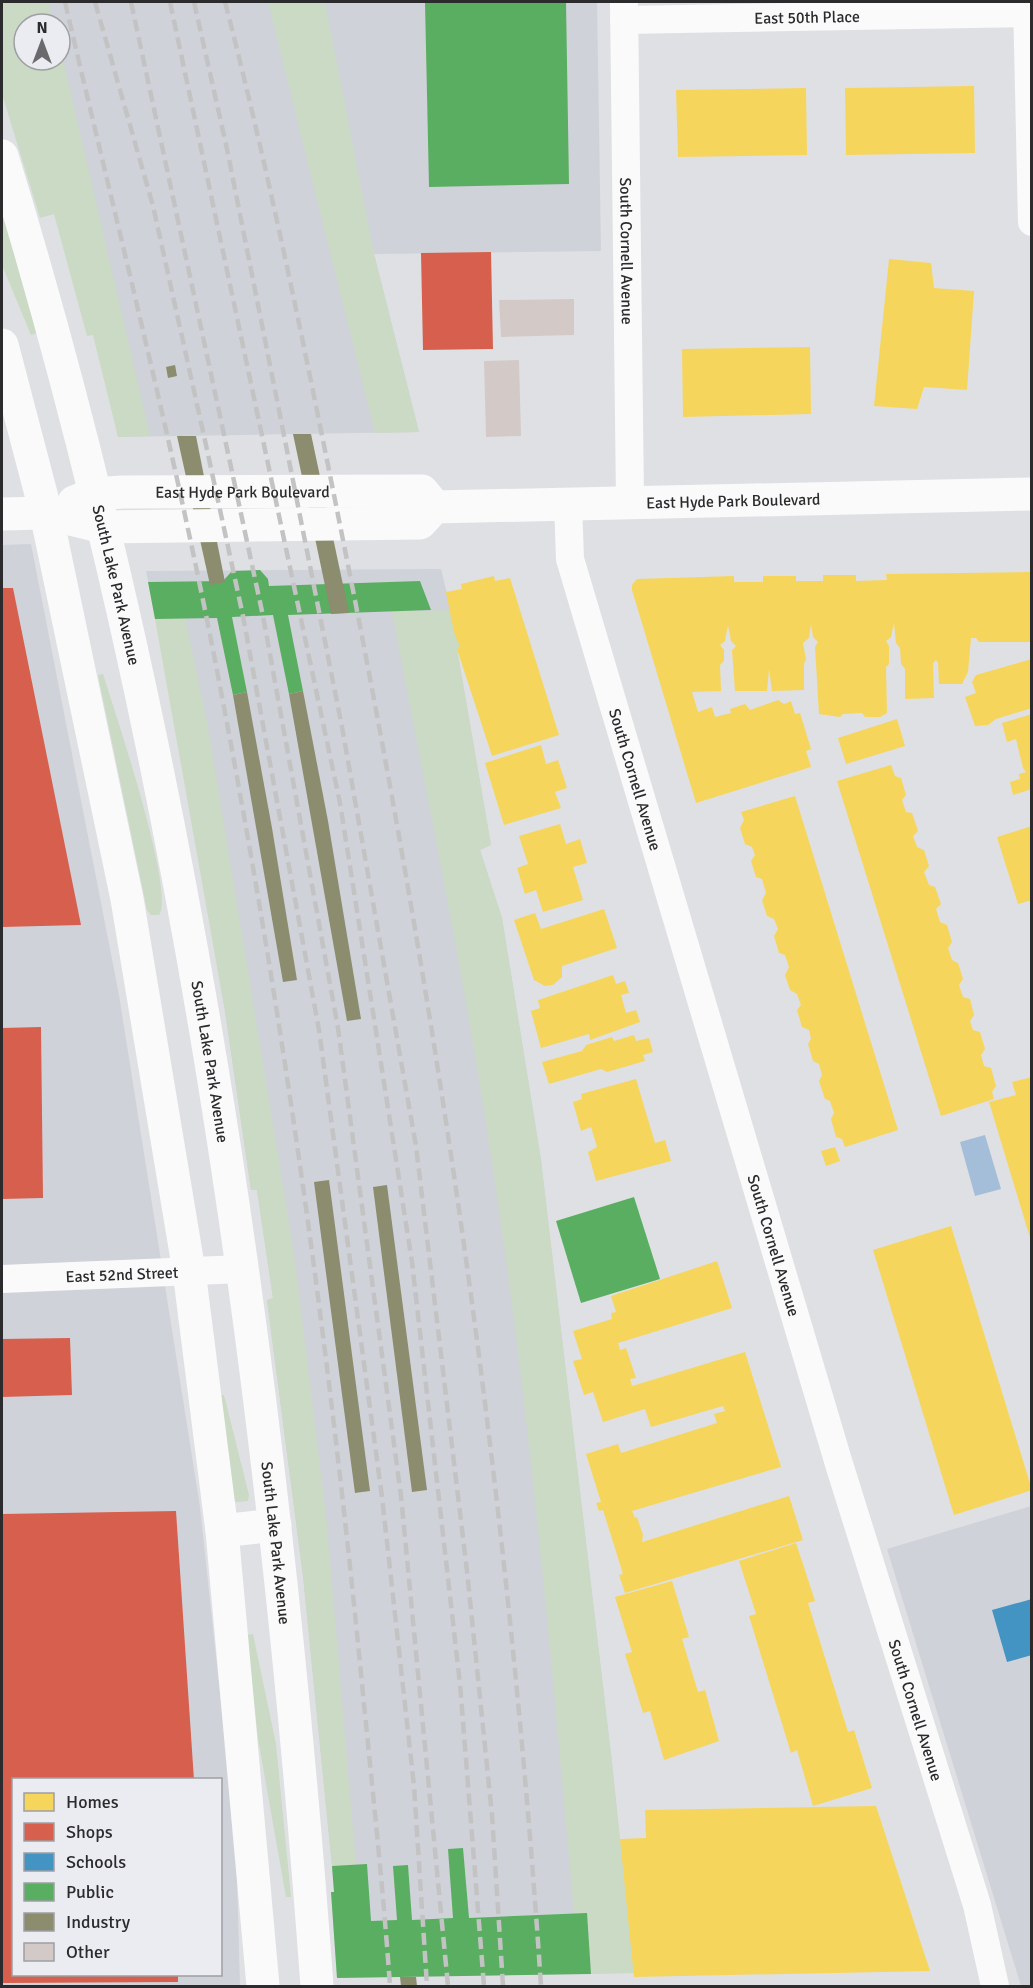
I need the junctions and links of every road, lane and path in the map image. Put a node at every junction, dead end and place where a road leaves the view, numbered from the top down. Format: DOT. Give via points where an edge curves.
graph roads {
  1 [pos="1027,7"];
  2 [pos="624,11"];
  3 [pos="2,156"];
  4 [pos="1032,222"];
  5 [pos="2,345"];
  6 [pos="94,494"];
  7 [pos="1032,494"];
  8 [pos="630,501"];
  9 [pos="568,503"];
  10 [pos="435,507"];
  11 [pos="46,513"];
  12 [pos="2,514"];
  13 [pos="103,527"];
  14 [pos="242,1269"];
  15 [pos="189,1271"];
  16 [pos="2,1279"];
  17 [pos="275,1525"];
  18 [pos="222,1531"];
  19 [pos="263,1986"];
  20 [pos="317,1986"];
  21 [pos="995,1986"];
  1 -- 2 [label="street, East 50th Place"];
  1 -- 4 [label="street"];
  2 -- 8 [label="street, South Cornell Avenue"];
  3 -- 6 [label="main road, South Lake Park Avenue"];
  5 -- 11 [label="main road"];
  6 -- 10 [label="main road, East Hyde Park Boulevard" via="422,491"];
  6 -- 11 [label="main road, East Hyde Park Boulevard"];
  6 -- 13 [label="main road, South Lake Park Avenue"];
  7 -- 8 [label="main road, East Hyde Park Boulevard"];
  8 -- 9 [label="main road, East Hyde Park Boulevard"];
  9 -- 10 [label="main road, East Hyde Park Boulevard"];
  9 -- 21 [label="street, South Cornell Avenue" via="574,575 839,1464 977,1905"];
  10 -- 13 [label="main road, East Hyde Park Boulevard" via="420,523"];
  11 -- 12 [label="main road, East Hyde Park Boulevard"];
  11 -- 13 [label="main road, East Hyde Park Boulevard"];
  11 -- 15 [label="main road" via="128,899"];
  13 -- 14 [label="main road, South Lake Park Avenue" via="162,790"];
  14 -- 15 [label="street, East 52nd Street"];
  14 -- 17 [label="main road, South Lake Park Avenue"];
  15 -- 16 [label="street, East 52nd Street"];
  15 -- 18 [label="main road"];
  17 -- 18 [label="main road"];
  17 -- 20 [label="main road, South Lake Park Avenue"];
  18 -- 19 [label="main road"];
}
